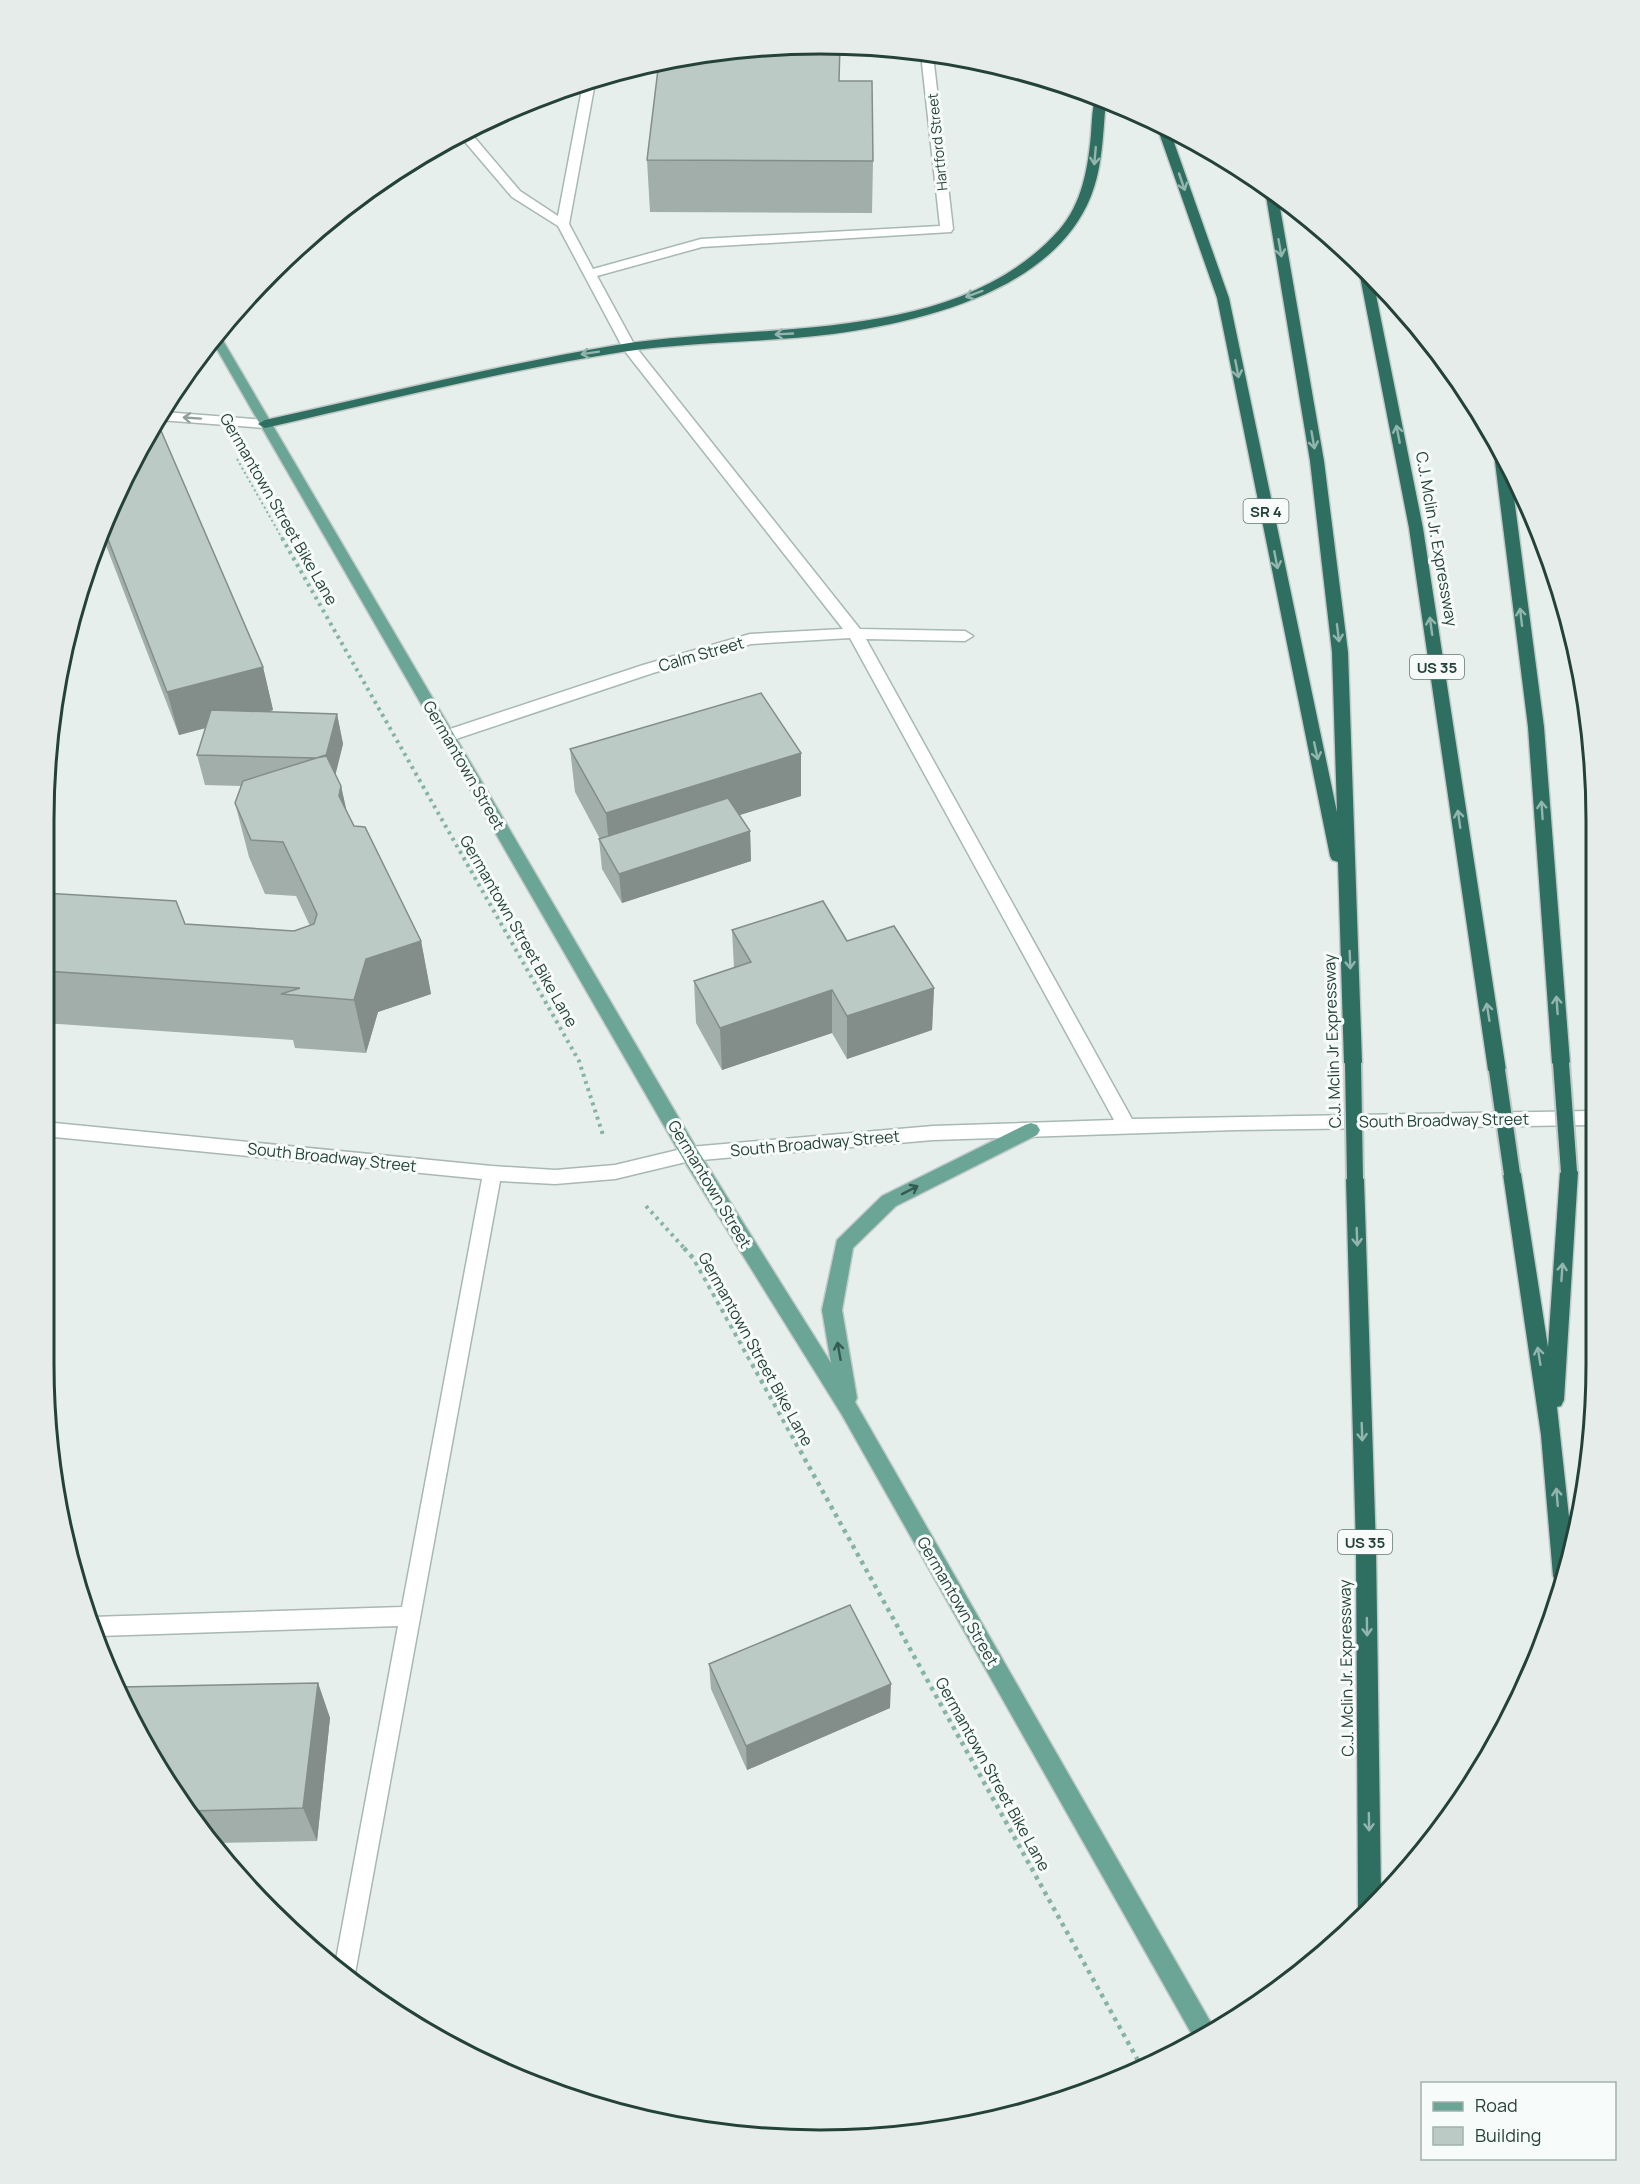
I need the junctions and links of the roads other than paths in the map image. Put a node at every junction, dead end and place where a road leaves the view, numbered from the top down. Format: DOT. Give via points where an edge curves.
graph roads {
  1 [pos="928,62"];
  2 [pos="587,91"];
  3 [pos="1099,107"];
  4 [pos="1167,137"];
  5 [pos="469,139"];
  6 [pos="1273,203"];
  7 [pos="563,224"];
  8 [pos="589,274"];
  9 [pos="1368,284"];
  10 [pos="220,344"];
  11 [pos="629,347"];
  12 [pos="169,417"];
  13 [pos="265,424"];
  14 [pos="1504,475"];
  15 [pos="855,633"];
  16 [pos="965,636"];
  17 [pos="447,736"];
  18 [pos="1348,902"];
  19 [pos="1586,1118"];
  20 [pos="1125,1126"];
  21 [pos="54,1130"];
  22 [pos="1031,1130"];
  23 [pos="690,1154"];
  24 [pos="492,1173"];
  25 [pos="1355,1179"];
  26 [pos="849,1409"];
  27 [pos="1551,1435"];
  28 [pos="1562,1553"];
  29 [pos="411,1616"];
  30 [pos="101,1626"];
  31 [pos="1370,1897"];
  32 [pos="346,1966"];
  33 [pos="1201,2028"];
  1 -- 8 [label="street, Hartford Street" via="947,230 701,243"];
  2 -- 7 [label="street"];
  3 -- 11 [label="highway, one-way" via="1090,188 1072,223 1051,247 990,288 931,310 866,325"];
  4 -- 18 [label="highway, SR 4, one-way" via="1223,298"];
  5 -- 7 [label="street" via="516,194"];
  6 -- 18 [label="highway, US 35, one-way" via="1317,461 1340,652"];
  7 -- 8 [label="street"];
  8 -- 11 [label="street"];
  27 -- 9 [label="highway, C.J. Mclin Jr. Expressway / US 35, one-way, bridge" via="1416,528"];
  10 -- 13 [label="main road, Germantown Street"];
  11 -- 13 [label="highway, one-way" via="550,360"];
  11 -- 15 [label="street"];
  13 -- 12 [label="street, one-way"];
  13 -- 17 [label="main road, Germantown Street"];
  27 -- 14 [label="highway, one-way, bridge" via="1569,1172 1536,727"];
  15 -- 16 [label="street, Calm Street"];
  15 -- 17 [label="street, Calm Street" via="750,639"];
  15 -- 20 [label="street"];
  17 -- 23 [label="main road, Germantown Street"];
  18 -- 25 [label="highway, C.J. Mclin Jr Expressway / US 35, one-way, bridge"];
  19 -- 20 [label="street, South Broadway Street"];
  20 -- 22 [label="street, South Broadway Street"];
  21 -- 24 [label="street, South Broadway Street"];
  22 -- 23 [label="street, South Broadway Street" via="933,1132"];
  26 -- 22 [label="main road, one-way" via="832,1310 844,1245 889,1201"];
  23 -- 24 [label="street, South Broadway Street" via="615,1172 555,1177"];
  23 -- 26 [label="main road, Germantown Street"];
  24 -- 29 [label="street"];
  25 -- 31 [label="highway, C.J. Mclin Jr. Expressway / US 35, one-way" via="1366,1549"];
  26 -- 33 [label="main road, Germantown Street"];
  28 -- 27 [label="highway, US 35, one-way"];
  29 -- 30 [label="street"];
  29 -- 32 [label="street"];
}
